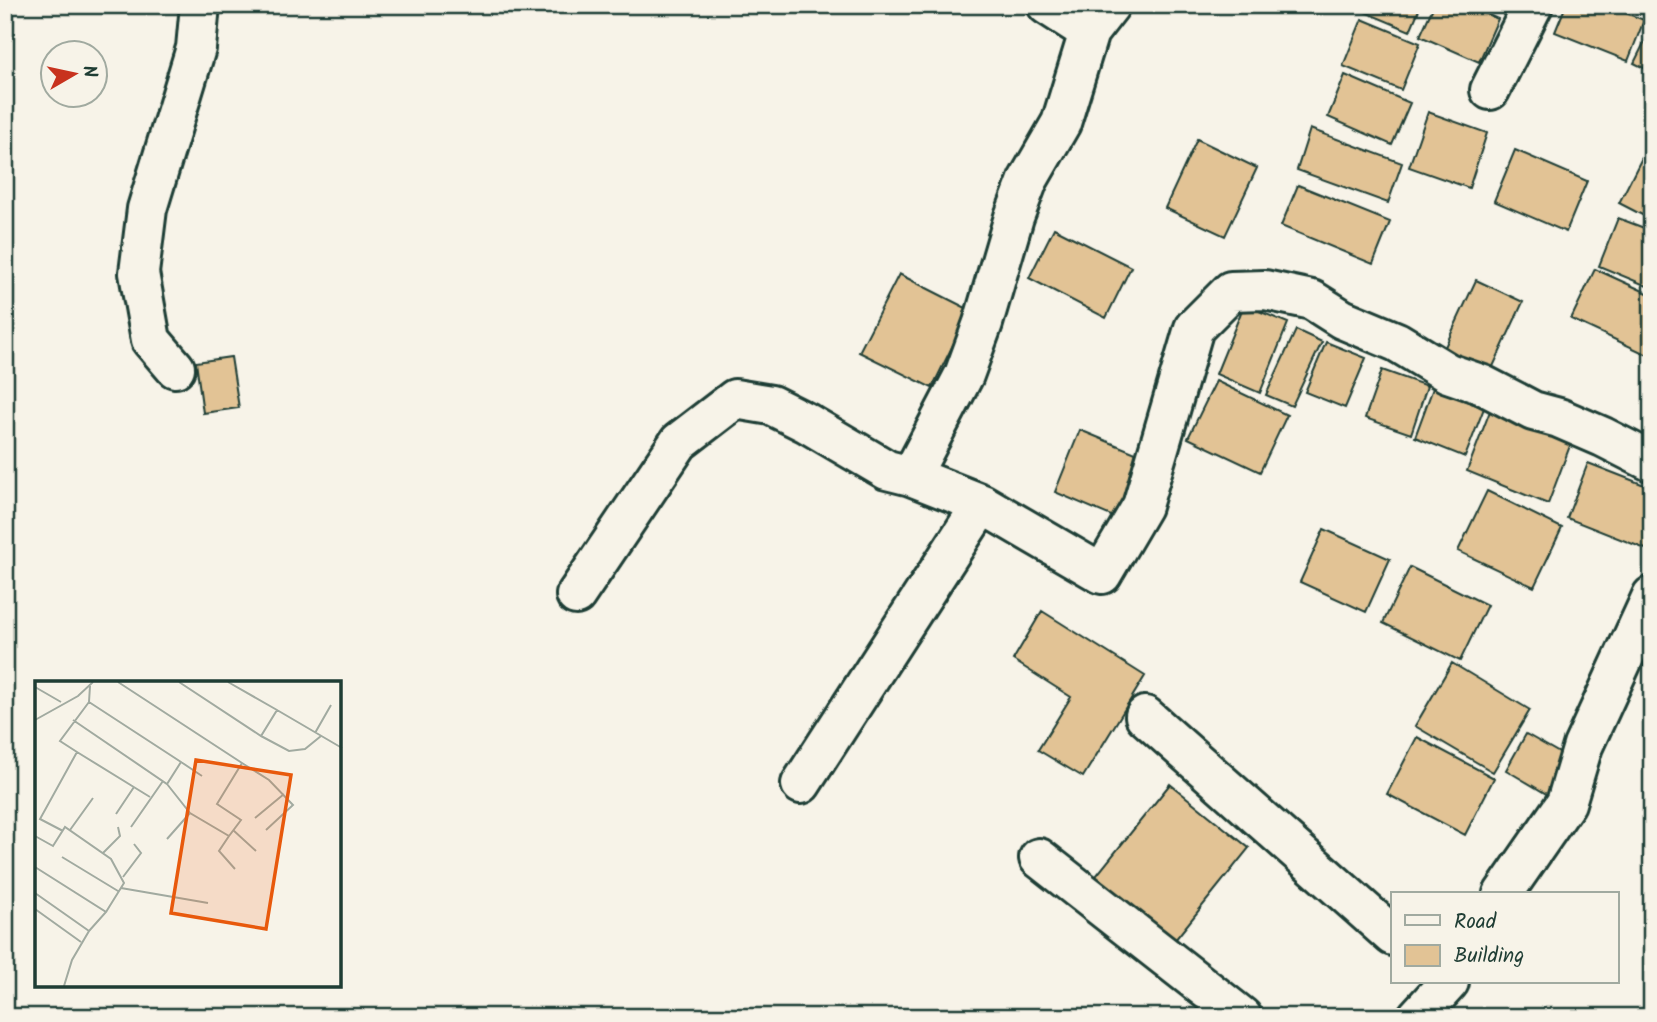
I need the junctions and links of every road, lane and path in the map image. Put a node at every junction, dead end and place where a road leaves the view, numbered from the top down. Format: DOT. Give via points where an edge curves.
graph roads {
  1 [pos="200,5"];
  2 [pos="1047,5"];
  3 [pos="1533,5"];
  4 [pos="1100,19"];
  5 [pos="1490,90"];
  6 [pos="174,368"];
  7 [pos="1652,462"];
  8 [pos="911,476"];
  9 [pos="982,504"];
  10 [pos="576,595"];
  11 [pos="1652,596"];
  12 [pos="1145,716"];
  13 [pos="801,784"];
  14 [pos="1039,858"];
  15 [pos="1504,892"];
  16 [pos="1391,934"];
  17 [pos="1446,984"];
  18 [pos="1242,1017"];
  19 [pos="1417,1017"];
  1 -- 6 [label="street" via="196,48 147,209 139,273 151,340"];
  2 -- 4 [label="street"];
  3 -- 5 [label="street"];
  4 -- 8 [label="street" via="1061,123 1028,180 964,375"];
  7 -- 9 [label="street" via="1448,373 1312,299 1265,290 1231,291 1194,328 1142,506 1102,574"];
  8 -- 9 [label="street"];
  8 -- 10 [label="street" via="887,471 771,405 735,399 679,442"];
  9 -- 13 [label="street"];
  11 -- 15 [label="street" via="1583,746 1566,803"];
  12 -- 16 [label="street"];
  14 -- 18 [label="street"];
  17 -- 19 [label="street"];
}
